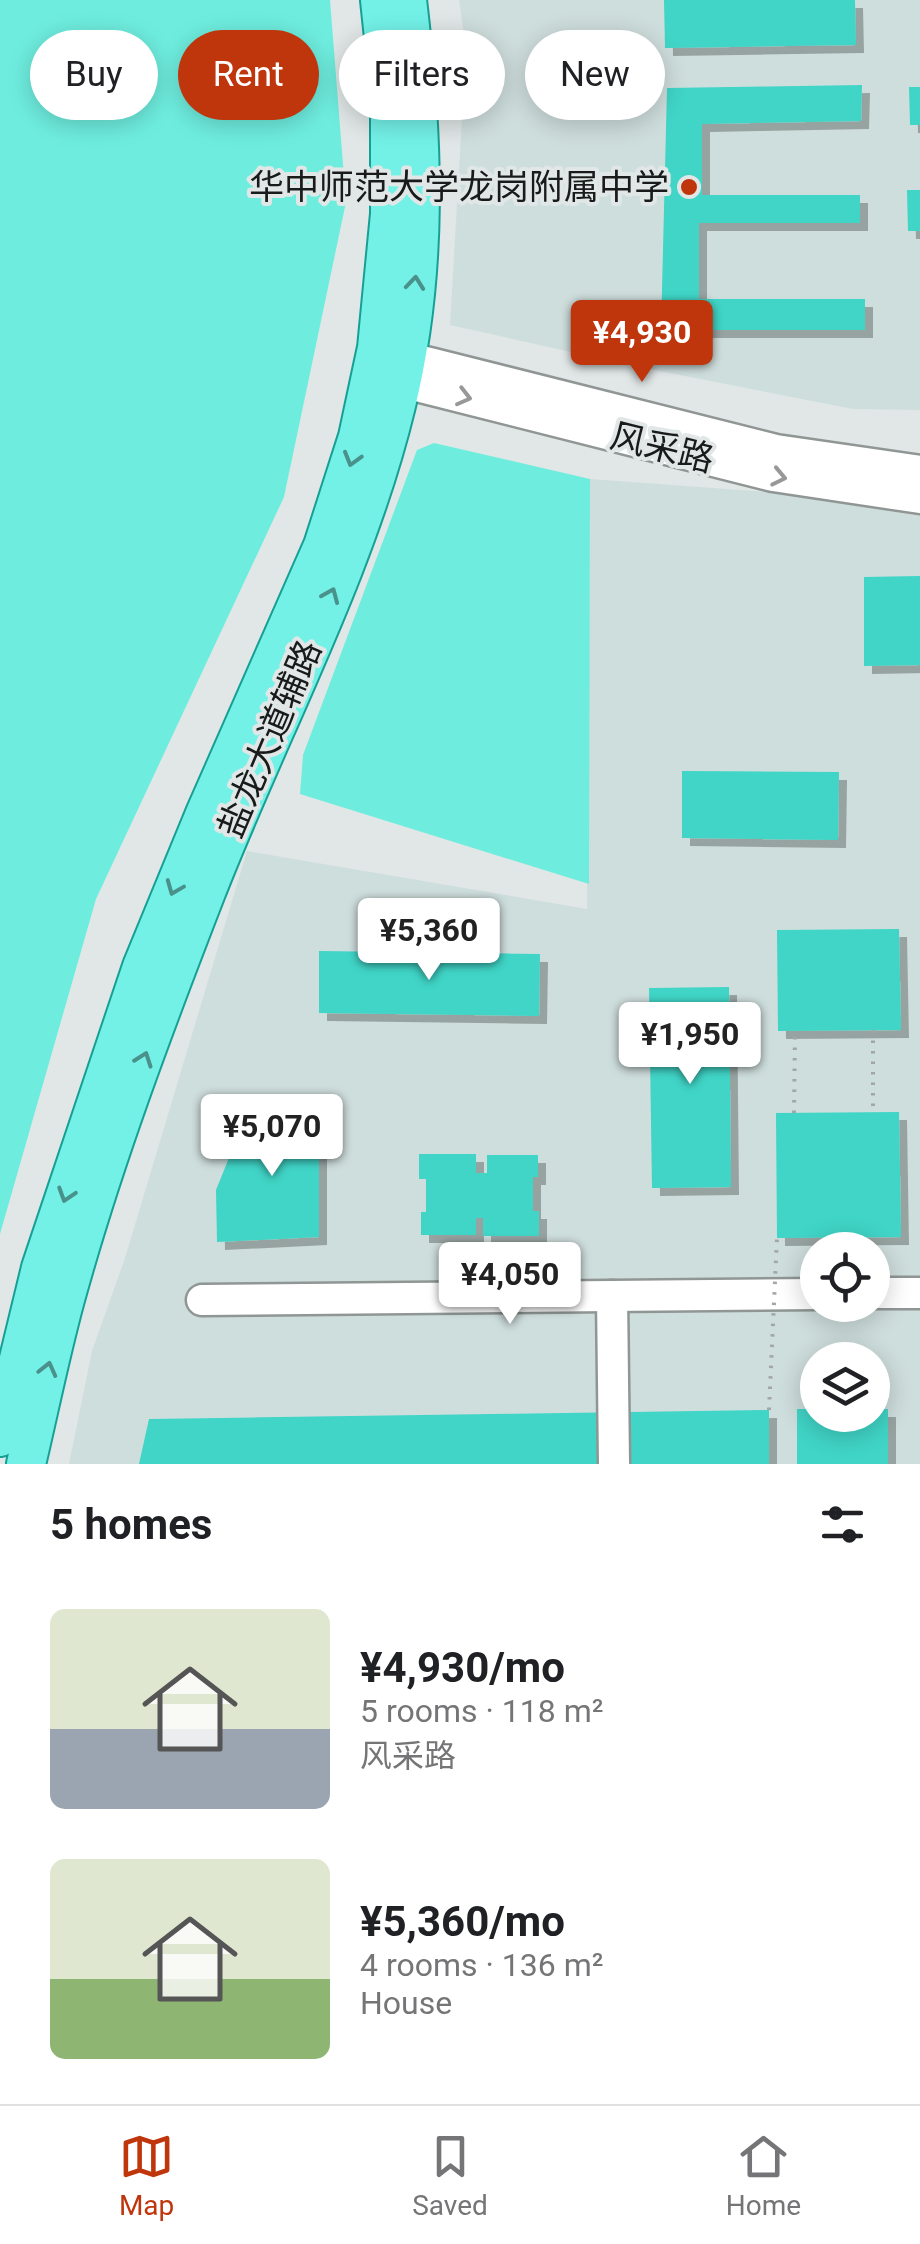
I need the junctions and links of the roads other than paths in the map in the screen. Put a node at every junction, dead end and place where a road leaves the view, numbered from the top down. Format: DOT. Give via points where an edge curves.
graph roads {
  1 [pos="380,0"];
  2 [pos="407,0"];
  3 [pos="393,368"];
  4 [pos="920,471"];
  5 [pos="920,498"];
  6 [pos="890,1293"];
  7 [pos="920,1293"];
  8 [pos="800,1294"];
  9 [pos="612,1296"];
  10 [pos="202,1300"];
  11 [pos="0,1436"];
  12 [pos="26,1464"];
  13 [pos="614,1464"];
  1 -- 3 [label="main road, 盐龙大道辅路" via="390,94"];
  3 -- 2 [label="main road, 盐龙大道辅路, one-way" via="416,284 422,160"];
  3 -- 4 [label="street, 风采路" via="776,450"];
  3 -- 5 [label="street, 风采路, one-way" via="773,476"];
  3 -- 11 [label="main road, 盐龙大道辅路, one-way" via="358,438 323,546 142,967 41,1268"];
  12 -- 3 [label="main road, 盐龙大道辅路, one-way" via="101,1180 207,890 348,555 380,464"];
  6 -- 7 [label="street"];
  8 -- 9 [label="street"];
  9 -- 10 [label="street"];
  9 -- 13 [label="street"];
}
